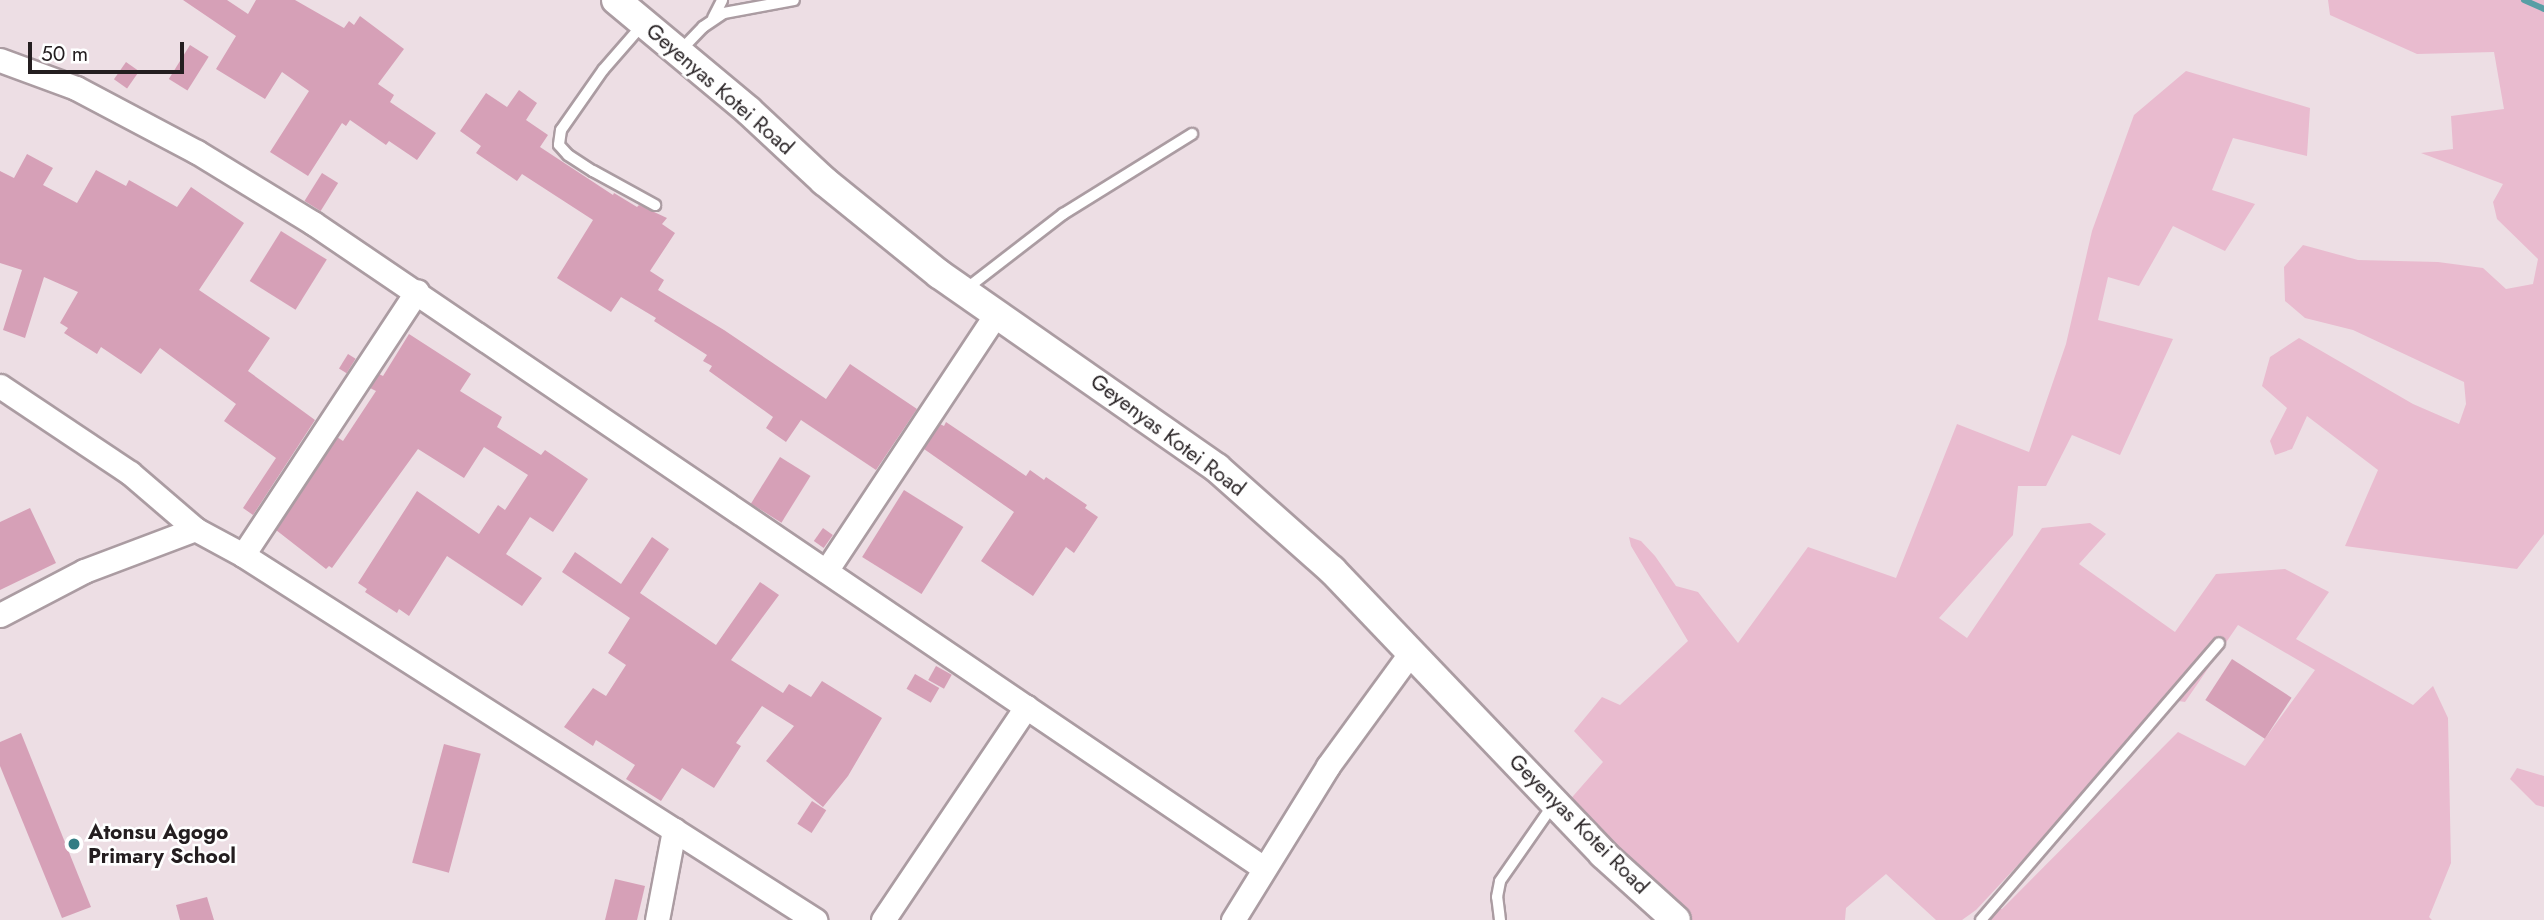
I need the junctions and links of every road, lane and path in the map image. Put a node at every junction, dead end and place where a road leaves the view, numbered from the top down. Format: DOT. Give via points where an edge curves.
graph roads {
  1 [pos="616,0"];
  2 [pos="722,0"];
  3 [pos="794,0"];
  4 [pos="712,20"];
  5 [pos="644,23"];
  6 [pos="679,52"];
  7 [pos="0,60"];
  8 [pos="1192,134"];
  9 [pos="655,205"];
  10 [pos="964,290"];
  11 [pos="417,291"];
  12 [pos="997,313"];
  13 [pos="0,386"];
  14 [pos="195,529"];
  15 [pos="243,555"];
  16 [pos="827,571"];
  17 [pos="0,615"];
  18 [pos="2219,643"];
  19 [pos="1412,651"];
  20 [pos="1027,708"];
  21 [pos="1555,803"];
  22 [pos="674,830"];
  23 [pos="1264,868"];
  24 [pos="657,920"];
  25 [pos="815,920"];
  26 [pos="883,920"];
  27 [pos="1233,920"];
  28 [pos="1500,920"];
  29 [pos="1676,920"];
  30 [pos="1981,920"];
  1 -- 5 [label="street, Geyenyas Kotei Road"];
  2 -- 4 [label="lane"];
  3 -- 4 [label="lane" via="724,13"];
  4 -- 6 [label="lane"];
  5 -- 6 [label="street, Geyenyas Kotei Road"];
  5 -- 9 [label="lane" via="603,70 561,130 559,145 593,171"];
  6 -- 10 [label="street, Geyenyas Kotei Road" via="824,181"];
  7 -- 11 [label="street" via="76,88 197,152"];
  8 -- 10 [label="lane" via="1063,214"];
  10 -- 12 [label="street, Geyenyas Kotei Road"];
  11 -- 15 [label="street"];
  11 -- 16 [label="street"];
  12 -- 16 [label="street"];
  12 -- 19 [label="street, Geyenyas Kotei Road" via="1217,468 1332,570"];
  13 -- 14 [label="street" via="130,473"];
  14 -- 15 [label="street"];
  14 -- 17 [label="street" via="84,571"];
  15 -- 22 [label="street"];
  16 -- 20 [label="street"];
  18 -- 30 [label="lane"];
  19 -- 21 [label="street, Geyenyas Kotei Road"];
  19 -- 23 [label="street" via="1328,766"];
  20 -- 23 [label="street"];
  20 -- 26 [label="street"];
  21 -- 28 [label="lane" via="1500,881"];
  21 -- 29 [label="street, Geyenyas Kotei Road"];
  22 -- 24 [label="street"];
  22 -- 25 [label="street"];
  23 -- 27 [label="street"];
}
